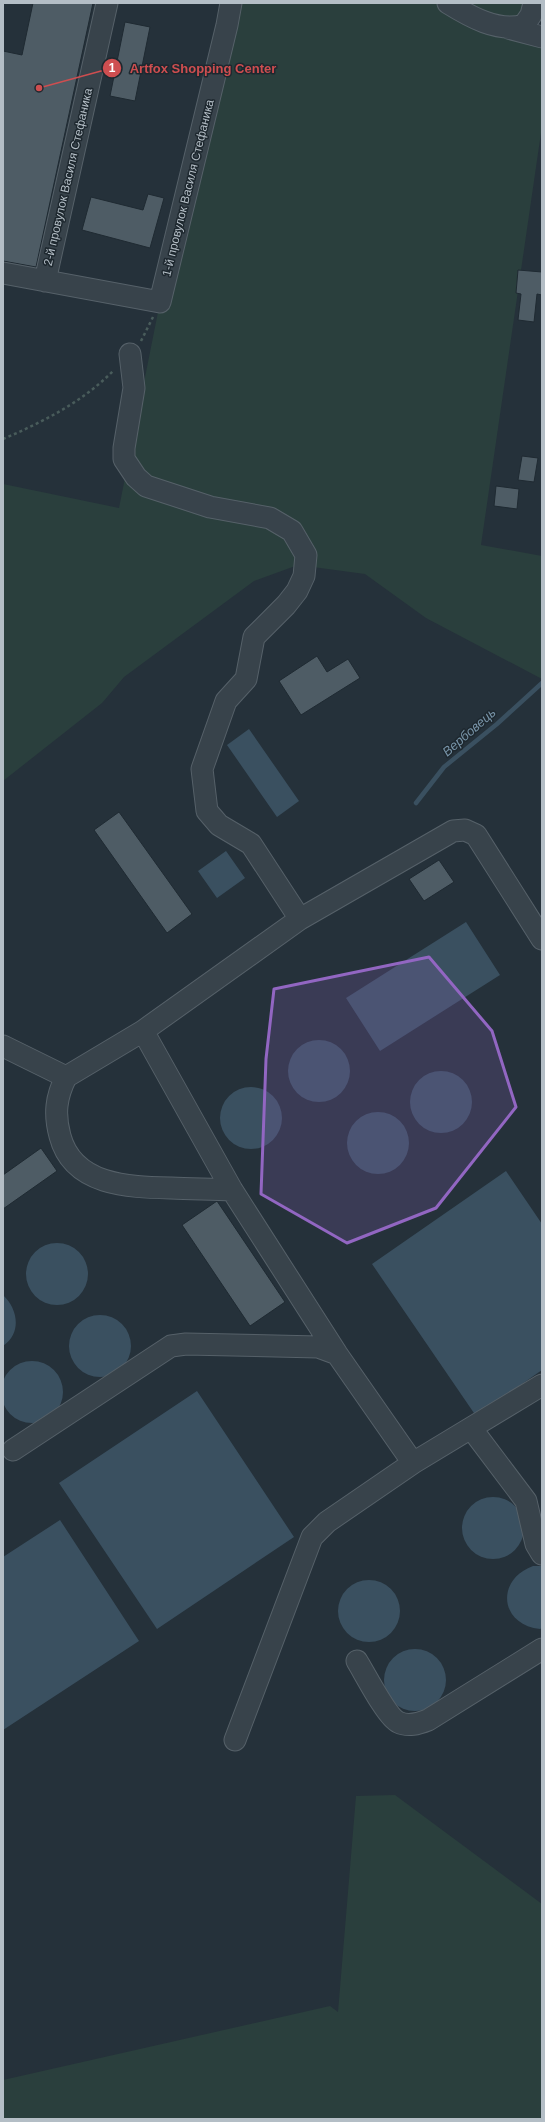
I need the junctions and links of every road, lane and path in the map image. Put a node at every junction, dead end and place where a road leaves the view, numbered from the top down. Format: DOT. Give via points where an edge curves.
graph roads {
  1 [pos="107,3"];
  2 [pos="231,3"];
  3 [pos="435,3"];
  4 [pos="448,3"];
  5 [pos="534,3"];
  6 [pos="542,9"];
  7 [pos="472,17"];
  8 [pos="507,28"];
  9 [pos="542,37"];
  10 [pos="3,273"];
  11 [pos="45,281"];
  12 [pos="160,302"];
  13 [pos="130,354"];
  14 [pos="3,439"];
  15 [pos="300,920"];
  16 [pos="542,939"];
  17 [pos="143,1031"];
  18 [pos="3,1046"];
  19 [pos="66,1077"];
  20 [pos="232,1190"];
  21 [pos="337,1354"];
  22 [pos="542,1385"];
  23 [pos="471,1428"];
  24 [pos="13,1450"];
  25 [pos="413,1463"];
  26 [pos="542,1554"];
  27 [pos="542,1649"];
  28 [pos="357,1661"];
  29 [pos="235,1740"];
  1 -- 11 [label="street, 2-й провулок Василя Стефаника"];
  2 -- 12 [label="street, 1-й провулок Василя Стефаника" via="226,33"];
  3 -- 7 [label="street"];
  4 -- 7 [label="street"];
  5 -- 6 [label="street"];
  5 -- 8 [label="street" via="531,15 524,24"];
  7 -- 8 [label="street"];
  8 -- 9 [label="street"];
  10 -- 11 [label="street"];
  11 -- 12 [label="street"];
  12 -- 13 [label="path" via="140,344"];
  13 -- 14 [label="path" via="99,386"];
  13 -- 15 [label="street" via="134,388 124,459 136,477 146,486 210,507 270,518 292,531 306,555 304,576 297,591 254,637 246,679 226,701 202,769 207,812 219,825 251,844"];
  15 -- 16 [label="street" via="446,834 465,830 476,835"];
  15 -- 17 [label="street"];
  17 -- 19 [label="street"];
  17 -- 20 [label="street"];
  18 -- 19 [label="street"];
  19 -- 20 [label="street" via="57,1099 58,1131 67,1154 87,1173 102,1180 124,1185"];
  20 -- 21 [label="street"];
  21 -- 24 [label="street" via="318,1347 186,1344 171,1346"];
  21 -- 25 [label="street"];
  22 -- 23 [label="street"];
  23 -- 25 [label="street"];
  23 -- 26 [label="street" via="526,1500 536,1544"];
  25 -- 29 [label="street" via="320,1527 312,1537"];
  27 -- 28 [label="street" via="428,1720 412,1725 399,1723 390,1716"];
}
